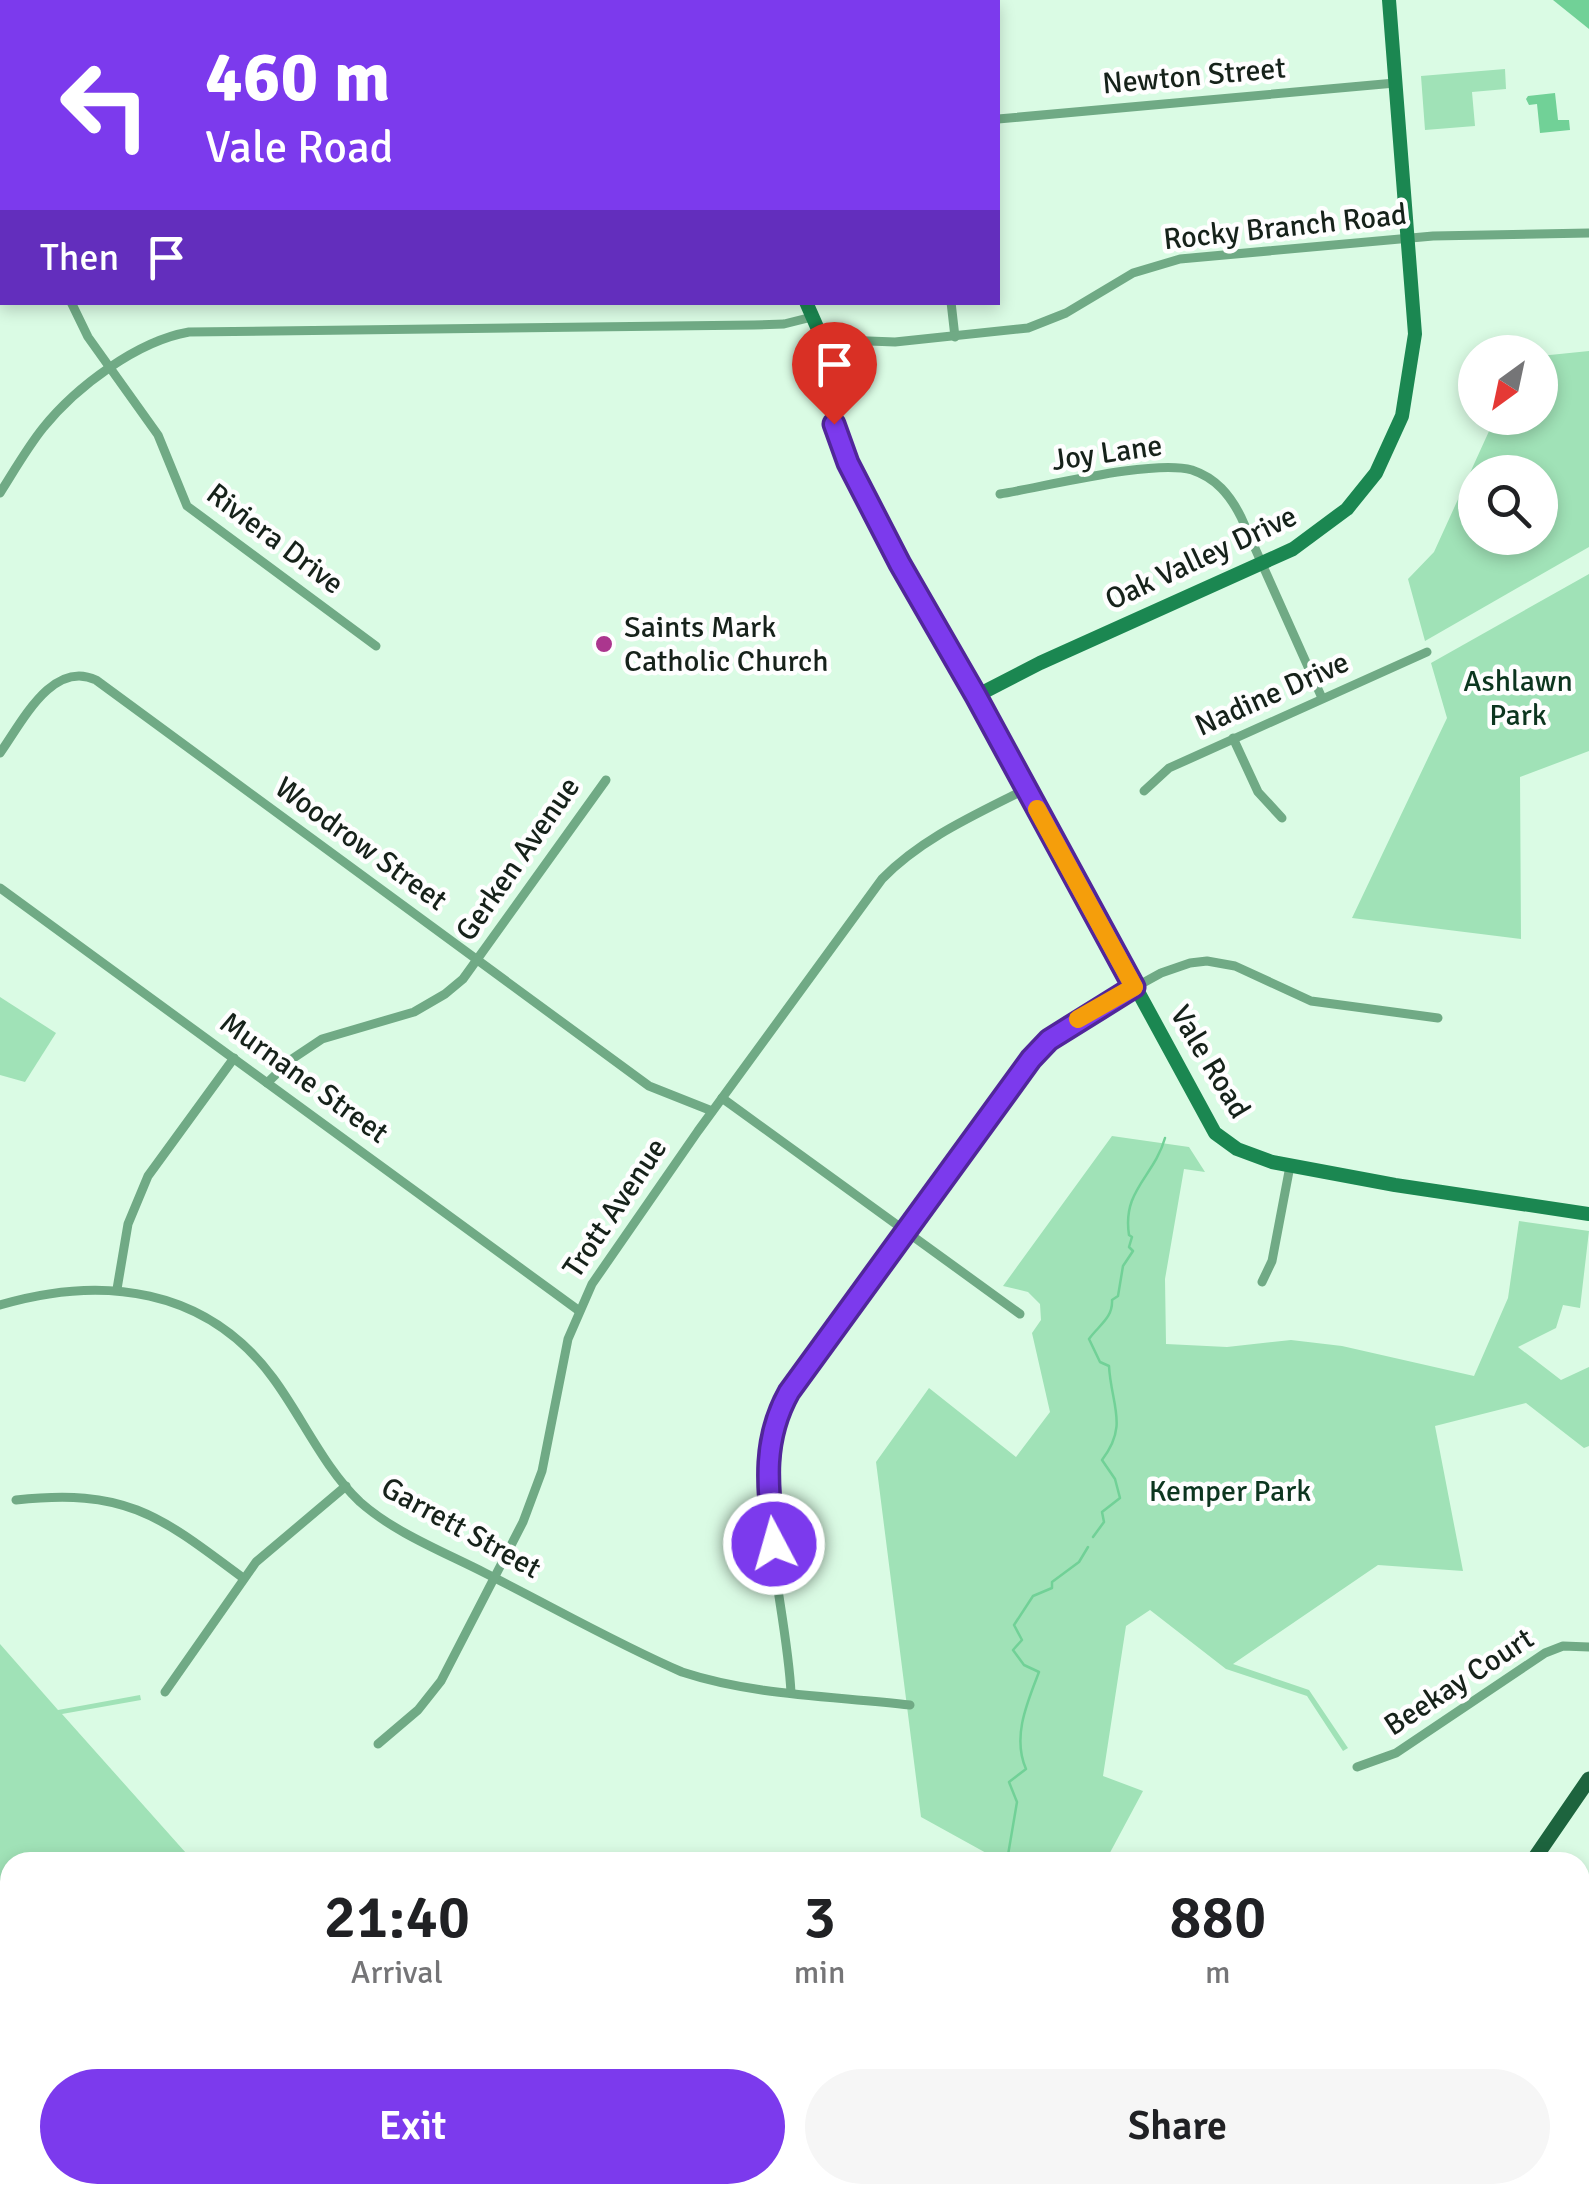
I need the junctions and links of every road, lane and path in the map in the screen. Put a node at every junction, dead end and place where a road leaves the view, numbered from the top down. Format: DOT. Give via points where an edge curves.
graph roads {
  1 [pos="1389,0"];
  2 [pos="1396,83"];
  3 [pos="1000,119"];
  4 [pos="1589,233"];
  5 [pos="1410,238"];
  6 [pos="72,305"];
  7 [pos="951,305"];
  8 [pos="809,310"];
  9 [pos="955,337"];
  10 [pos="824,342"];
  11 [pos="111,369"];
  12 [pos="0,493"];
  13 [pos="1000,494"];
  14 [pos="1262,563"];
  15 [pos="376,646"];
  16 [pos="1427,652"];
  17 [pos="976,696"];
  18 [pos="1322,698"];
  19 [pos="1234,738"];
  20 [pos="0,754"];
  21 [pos="606,780"];
  22 [pos="1026,789"];
  23 [pos="1144,791"];
  24 [pos="1282,818"];
  25 [pos="0,888"];
  26 [pos="477,960"];
  27 [pos="1134,987"];
  28 [pos="1438,1018"];
  29 [pos="234,1058"];
  30 [pos="268,1083"];
  31 [pos="722,1098"];
  32 [pos="712,1111"];
  33 [pos="1290,1166"];
  34 [pos="1589,1214"];
  35 [pos="905,1230"];
  36 [pos="1262,1282"];
  37 [pos="117,1289"];
  38 [pos="0,1305"];
  39 [pos="578,1310"];
  40 [pos="1020,1314"];
  41 [pos="346,1486"];
  42 [pos="16,1500"];
  43 [pos="244,1578"];
  44 [pos="494,1578"];
  45 [pos="1589,1647"];
  46 [pos="165,1692"];
  47 [pos="791,1693"];
  48 [pos="910,1706"];
  49 [pos="378,1744"];
  50 [pos="1356,1767"];
  51 [pos="1589,1779"];
  52 [pos="1539,1852"];
  1 -- 2 [label="main road, Oak Valley Drive"];
  2 -- 3 [label="street, Newton Street"];
  2 -- 5 [label="main road, Oak Valley Drive"];
  4 -- 5 [label="street, Rocky Branch Road"];
  5 -- 9 [label="street, Rocky Branch Road" via="1180,259 1122,278 1048,322"];
  5 -- 14 [label="main road, Oak Valley Drive" via="1413,361 1388,452 1332,524"];
  6 -- 11 [label="street, Riviera Drive"];
  7 -- 9 [label="street"];
  8 -- 10 [label="main road, Vale Road"];
  8 -- 11 [label="street" via="784,324 189,332 155,341"];
  9 -- 10 [label="street, Rocky Branch Road"];
  10 -- 17 [label="main road, Vale Road" via="834,424 848,463"];
  11 -- 12 [label="street" via="44,426"];
  11 -- 15 [label="street, Riviera Drive" via="164,446 187,506"];
  13 -- 14 [label="street, Joy Lane" via="1148,468 1190,470 1232,500"];
  14 -- 17 [label="main road, Oak Valley Drive"];
  14 -- 18 [label="street, Joy Lane"];
  16 -- 18 [label="street, Nadine Drive"];
  17 -- 22 [label="main road, Vale Road"];
  18 -- 19 [label="street, Nadine Drive"];
  19 -- 23 [label="street, Nadine Drive" via="1169,768"];
  19 -- 24 [label="street" via="1258,792"];
  20 -- 26 [label="street, Woodrow Street" via="54,684 88,676"];
  21 -- 26 [label="street, Gerken Avenue"];
  22 -- 27 [label="main road, Vale Road"];
  22 -- 31 [label="street, Trott Avenue" via="938,835 889,872"];
  25 -- 29 [label="street, Murnane Street"];
  26 -- 30 [label="street, Gerken Avenue" via="430,1004 322,1039"];
  26 -- 32 [label="street, Woodrow Street" via="649,1086"];
  27 -- 28 [label="street" via="1175,967 1221,962 1311,1001"];
  27 -- 33 [label="main road, Vale Road" via="1215,1132 1237,1150"];
  27 -- 35 [label="street" via="1049,1040 1031,1059"];
  29 -- 30 [label="street, Murnane Street"];
  29 -- 37 [label="street" via="148,1176 128,1224"];
  30 -- 39 [label="street, Murnane Street"];
  31 -- 32 [label="street, Trott Avenue"];
  31 -- 35 [label="street"];
  32 -- 39 [label="street, Trott Avenue"];
  33 -- 34 [label="main road, Vale Road"];
  33 -- 36 [label="street"];
  35 -- 40 [label="street"];
  35 -- 47 [label="street" via="789,1392 768,1444"];
  37 -- 38 [label="street, Garrett Street" via="80,1288"];
  37 -- 41 [label="street, Garrett Street" via="186,1308 242,1344"];
  39 -- 44 [label="street, Trott Avenue" via="542,1470"];
  41 -- 43 [label="street"];
  41 -- 44 [label="street, Garrett Street" via="386,1520"];
  42 -- 43 [label="street" via="94,1497 136,1508"];
  43 -- 46 [label="street"];
  44 -- 47 [label="street, Garrett Street" via="682,1672"];
  44 -- 49 [label="street, Trott Avenue" via="441,1681"];
  45 -- 50 [label="street, Beekay Court" via="1546,1653 1396,1752"];
  47 -- 48 [label="street, Garrett Street"];
  51 -- 52 [label="main road"];
}
